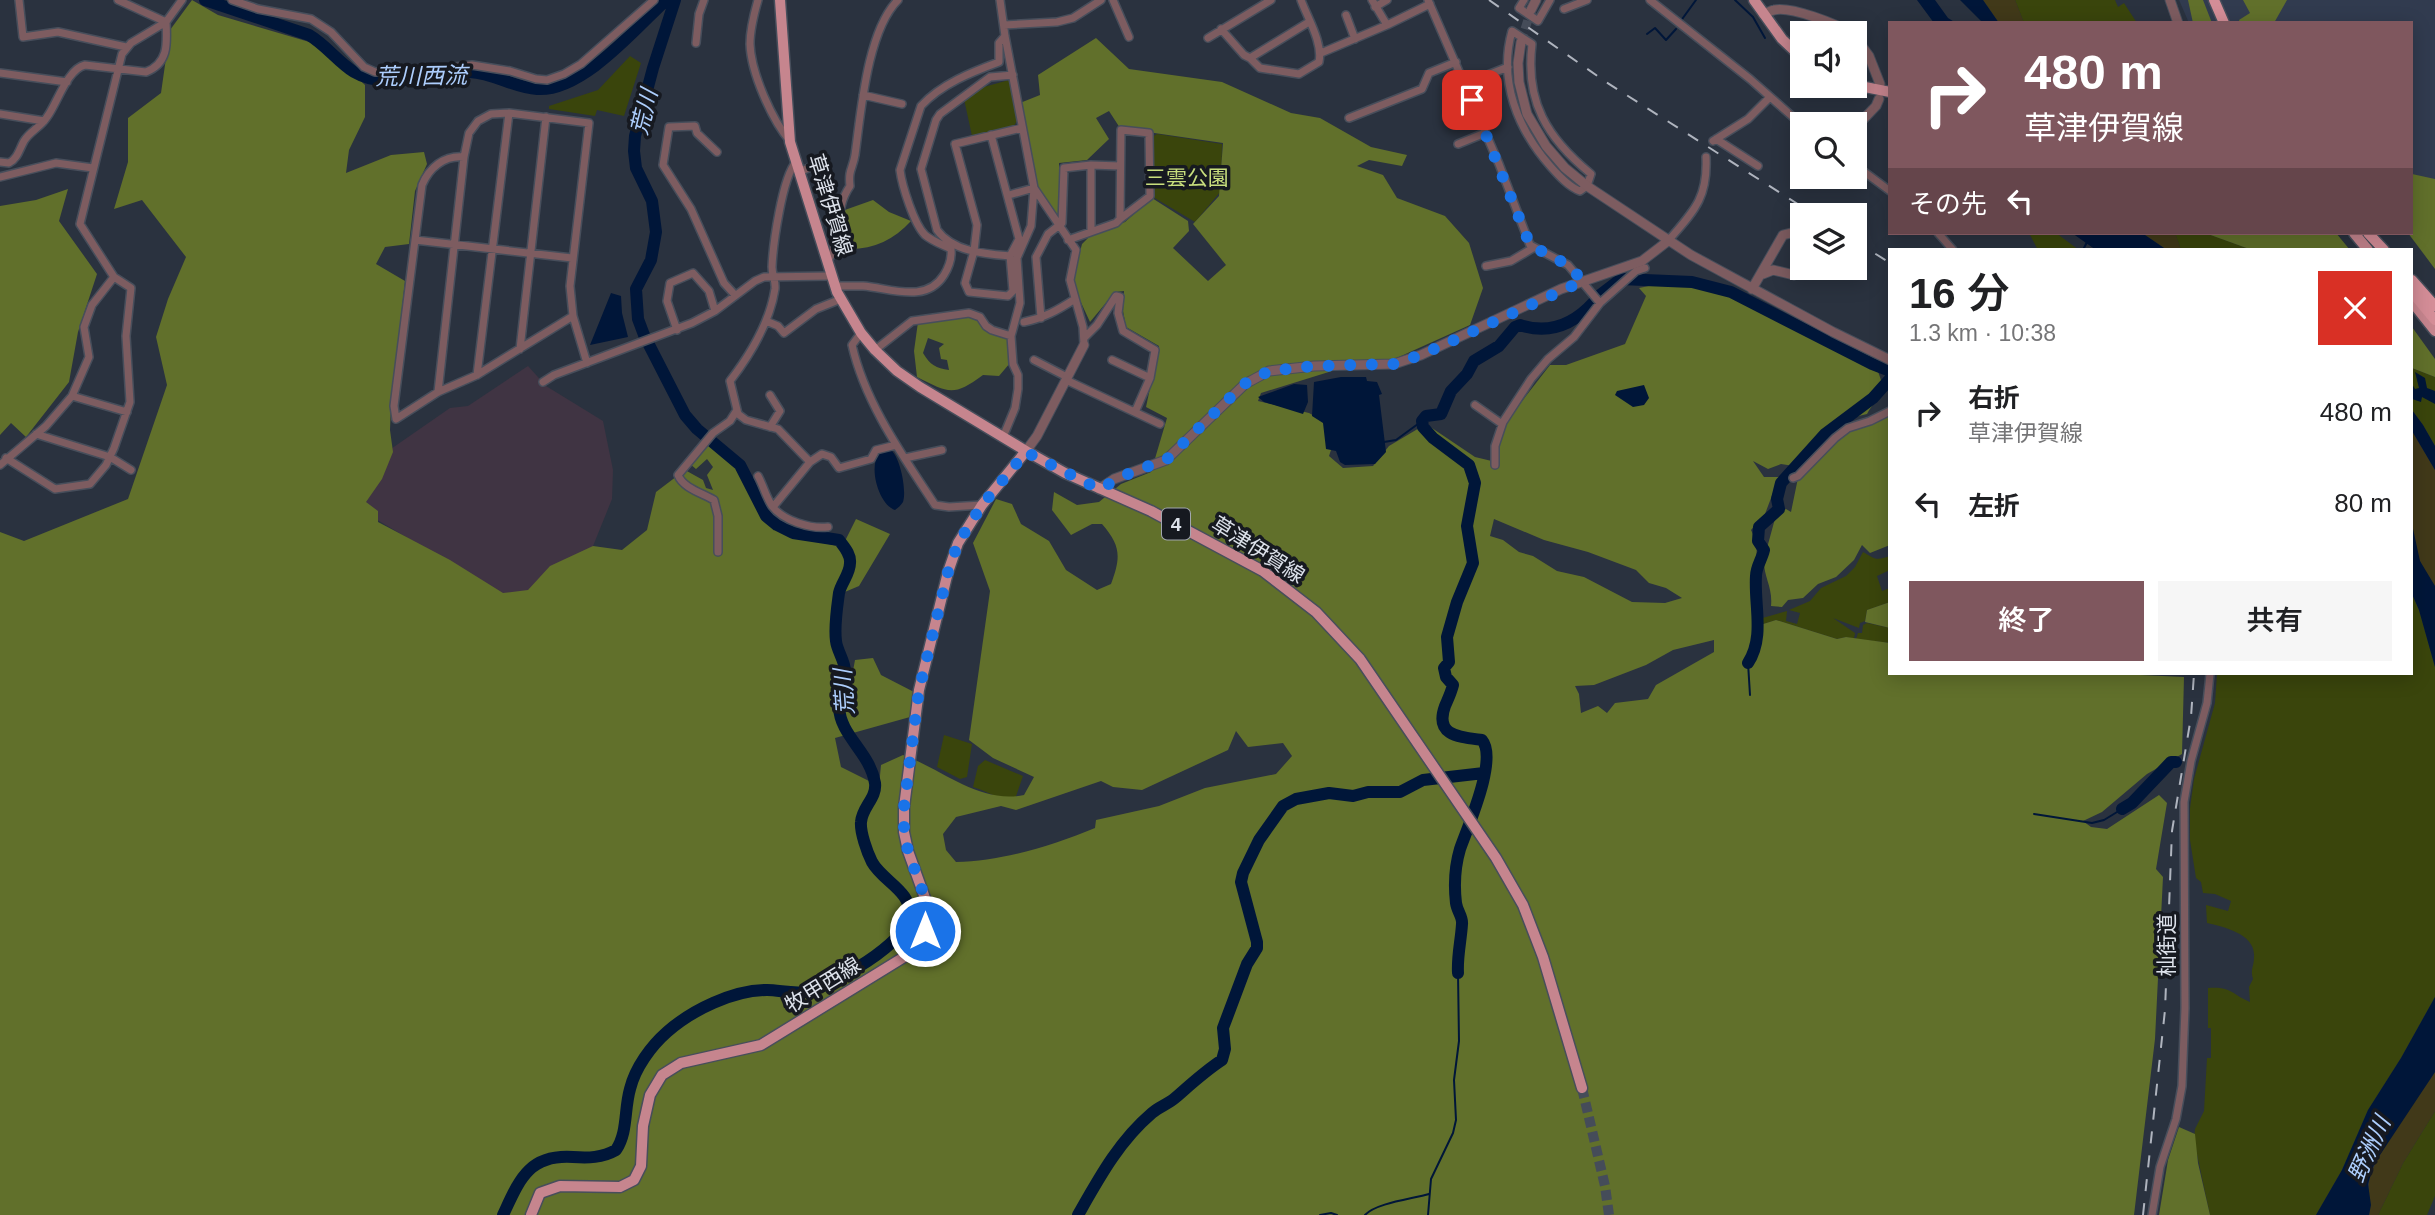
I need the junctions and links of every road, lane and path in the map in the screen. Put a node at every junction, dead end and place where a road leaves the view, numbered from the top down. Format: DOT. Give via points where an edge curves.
graph roads {
  1 [pos="19,0"];
  2 [pos="118,0"];
  3 [pos="181,0"];
  4 [pos="232,0"];
  5 [pos="654,0"];
  6 [pos="704,0"];
  7 [pos="758,0"];
  8 [pos="780,0"];
  9 [pos="898,0"];
  10 [pos="1000,0"];
  11 [pos="1101,0"];
  12 [pos="1113,0"];
  13 [pos="1271,0"];
  14 [pos="1301,0"];
  15 [pos="1387,0"];
  16 [pos="1524,0"];
  17 [pos="1536,0"];
  18 [pos="1550,0"];
  19 [pos="1587,0"];
  20 [pos="1650,0"];
  21 [pos="1754,0"];
  22 [pos="2170,0"];
  23 [pos="1429,2"];
  24 [pos="1374,3"];
  25 [pos="2216,4"];
  26 [pos="1564,9"];
  27 [pos="1531,10"];
  28 [pos="1763,14"];
  29 [pos="1346,15"];
  30 [pos="1821,21"];
  31 [pos="2177,21"];
  32 [pos="2223,21"];
  33 [pos="166,22"];
  34 [pos="1309,22"];
  35 [pos="1004,25"];
  36 [pos="1387,25"];
  37 [pos="1222,29"];
  38 [pos="1005,36"];
  39 [pos="1129,37"];
  40 [pos="1208,38"];
  41 [pos="1355,39"];
  42 [pos="1521,42"];
  43 [pos="696,43"];
  44 [pos="126,47"];
  45 [pos="1790,47"];
  46 [pos="1321,53"];
  47 [pos="1867,53"];
  48 [pos="1250,58"];
  49 [pos="1456,62"];
  50 [pos="1507,67"];
  51 [pos="117,69"];
  52 [pos="0,73"];
  53 [pos="1013,75"];
  54 [pos="67,82"];
  55 [pos="1465,84"];
  56 [pos="1880,84"];
  57 [pos="1867,87"];
  58 [pos="1888,92"];
  59 [pos="863,95"];
  60 [pos="1770,97"];
  61 [pos="1879,99"];
  62 [pos="902,104"];
  63 [pos="509,113"];
  64 [pos="0,114"];
  65 [pos="1790,114"];
  66 [pos="1867,115"];
  67 [pos="546,117"];
  68 [pos="1349,118"];
  69 [pos="45,121"];
  70 [pos="1021,128"];
  71 [pos="1485,133"];
  72 [pos="991,135"];
  73 [pos="790,142"];
  74 [pos="1458,144"];
  75 [pos="716,152"];
  76 [pos="464,157"];
  77 [pos="1706,157"];
  78 [pos="825,161"];
  79 [pos="0,162"];
  80 [pos="1091,165"];
  81 [pos="1120,166"];
  82 [pos="1758,166"];
  83 [pos="798,167"];
  84 [pos="93,168"];
  85 [pos="1867,174"];
  86 [pos="0,177"];
  87 [pos="1587,186"];
  88 [pos="1034,188"];
  89 [pos="1888,190"];
  90 [pos="1009,195"];
  91 [pos="1120,219"];
  92 [pos="1059,227"];
  93 [pos="1091,231"];
  94 [pos="1790,233"];
  95 [pos="2369,235"];
  96 [pos="415,240"];
  97 [pos="1068,240"];
  98 [pos="1668,241"];
  99 [pos="454,244"];
  100 [pos="1534,248"];
  101 [pos="2384,248"];
  102 [pos="492,249"];
  103 [pos="1775,249"];
  104 [pos="974,251"];
  105 [pos="531,253"];
  106 [pos="1010,256"];
  107 [pos="572,258"];
  108 [pos="827,262"];
  109 [pos="1486,266"];
  110 [pos="1645,268"];
  111 [pos="1778,270"];
  112 [pos="1763,274"];
  113 [pos="1790,274"];
  114 [pos="773,275"];
  115 [pos="114,277"];
  116 [pos="833,281"];
  117 [pos="1583,281"];
  118 [pos="2413,281"];
  119 [pos="1752,289"];
  120 [pos="2413,293"];
  121 [pos="735,295"];
  122 [pos="841,299"];
  123 [pos="1075,299"];
  124 [pos="1600,303"];
  125 [pos="2413,303"];
  126 [pos="2435,306"];
  127 [pos="715,311"];
  128 [pos="573,316"];
  129 [pos="1041,318"];
  130 [pos="2435,320"];
  131 [pos="766,321"];
  132 [pos="1024,321"];
  133 [pos="677,330"];
  134 [pos="2435,331"];
  135 [pos="861,333"];
  136 [pos="1011,336"];
  137 [pos="1085,341"];
  138 [pos="520,349"];
  139 [pos="875,350"];
  140 [pos="1888,359"];
  141 [pos="1034,360"];
  142 [pos="1112,360"];
  143 [pos="587,363"];
  144 [pos="477,375"];
  145 [pos="1150,377"];
  146 [pos="1067,379"];
  147 [pos="543,382"];
  148 [pos="438,392"];
  149 [pos="770,395"];
  150 [pos="72,396"];
  151 [pos="1475,405"];
  152 [pos="737,410"];
  153 [pos="127,412"];
  154 [pos="1135,412"];
  155 [pos="1888,412"];
  156 [pos="1160,424"];
  157 [pos="1502,424"];
  158 [pos="770,426"];
  159 [pos="36,434"];
  160 [pos="1003,437"];
  161 [pos="897,444"];
  162 [pos="942,450"];
  163 [pos="1026,452"];
  164 [pos="110,457"];
  165 [pos="905,458"];
  166 [pos="3,461"];
  167 [pos="810,462"];
  168 [pos="1495,465"];
  169 [pos="131,470"];
  170 [pos="758,476"];
  171 [pos="1793,478"];
  172 [pos="1099,489"];
  173 [pos="982,505"];
  174 [pos="773,507"];
  175 [pos="828,527"];
  176 [pos="718,552"];
  177 [pos="2210,675"];
  178 [pos="1582,1088"];
  179 [pos="531,1215"];
  180 [pos="2152,1215"];
  1 -- 44 [label="street" via="23,37 58,32"];
  2 -- 33 [label="street"];
  3 -- 33 [label="street"];
  4 -- 5 [label="street" via="311,19 375,72 472,65 547,80 581,64"];
  6 -- 43 [label="street"];
  7 -- 73 [label="street" via="750,35 752,61 780,129"];
  8 -- 73 [label="main road, 草津伊賀線 / 4"];
  9 -- 59 [label="street" via="884,23"];
  10 -- 35 [label="street"];
  11 -- 35 [label="street" via="1073,18"];
  12 -- 39 [label="street"];
  13 -- 37 [label="street"];
  14 -- 34 [label="street"];
  15 -- 24 [label="street"];
  16 -- 18 [label="street" via="1519,8 1538,21"];
  17 -- 27 [label="street"];
  19 -- 26 [label="street"];
  20 -- 60 [label="street"];
  21 -- 28 [label="main road"];
  22 -- 31 [label="street"];
  23 -- 36 [label="street"];
  23 -- 49 [label="street"];
  24 -- 36 [label="street"];
  25 -- 32 [label="highway"];
  28 -- 30 [label="street" via="1787,11"];
  28 -- 45 [label="main road"];
  29 -- 41 [label="street"];
  33 -- 44 [label="street"];
  33 -- 51 [label="street" via="167,46 161,63 146,72"];
  34 -- 46 [label="street"];
  34 -- 48 [label="street"];
  35 -- 38 [label="street"];
  36 -- 41 [label="street"];
  37 -- 40 [label="street"];
  37 -- 48 [label="street"];
  38 -- 53 [label="street"];
  38 -- 116 [label="street" via="999,43 999,62 964,76 921,106 900,170 919,226 926,236 951,249 945,274 934,287 904,292"];
  41 -- 46 [label="street"];
  42 -- 87 [label="street" via="1519,82 1527,114 1546,146"];
  44 -- 51 [label="street"];
  46 -- 48 [label="street" via="1319,62 1299,74 1260,68"];
  47 -- 56 [label="street"];
  49 -- 55 [label="street"];
  49 -- 68 [label="street" via="1429,73 1422,89"];
  50 -- 55 [label="street"];
  50 -- 87 [label="street" via="1516,111 1532,144 1576,190"];
  50 -- 87 [label="street" via="1512,31 1532,44 1530,78 1536,104 1555,139 1591,174"];
  51 -- 54 [label="street" via="81,65"];
  51 -- 84 [label="street"];
  52 -- 54 [label="street"];
  53 -- 70 [label="street"];
  53 -- 104 [label="street" via="990,77 940,114 921,169 937,230 942,237"];
  54 -- 69 [label="street"];
  55 -- 71 [label="street"];
  57 -- 58 [label="main road"];
  59 -- 62 [label="street"];
  59 -- 108 [label="street" via="850,186 841,198 834,253"];
  60 -- 65 [label="street"];
  60 -- 82 [label="street" via="1748,119 1715,140"];
  61 -- 66 [label="street"];
  63 -- 67 [label="street"];
  63 -- 76 [label="street" via="491,114 478,121 469,133"];
  63 -- 102 [label="street"];
  64 -- 69 [label="street"];
  67 -- 105 [label="street"];
  67 -- 107 [label="street" via="589,123"];
  69 -- 79 [label="street" via="34,128 16,159"];
  70 -- 72 [label="street"];
  70 -- 88 [label="street"];
  71 -- 74 [label="street"];
  71 -- 100 [label="street"];
  72 -- 90 [label="street"];
  72 -- 104 [label="street" via="955,144 977,225"];
  73 -- 83 [label="main road, 草津伊賀線 / 4"];
  75 -- 121 [label="street" via="695,126 669,127 663,165 691,209 724,283"];
  76 -- 96 [label="street" via="441,162 424,180"];
  76 -- 99 [label="street"];
  77 -- 98 [label="street" via="1705,189"];
  78 -- 83 [label="street"];
  80 -- 81 [label="street"];
  80 -- 92 [label="street" via="1064,168"];
  80 -- 93 [label="street"];
  81 -- 91 [label="street"];
  81 -- 91 [label="street" via="1121,130 1149,133 1150,196"];
  83 -- 108 [label="main road, 草津伊賀線 / 4"];
  83 -- 114 [label="street" via="792,167 782,203"];
  84 -- 86 [label="street" via="57,163"];
  84 -- 115 [label="street" via="80,224"];
  85 -- 89 [label="street"];
  87 -- 98 [label="street"];
  88 -- 90 [label="street"];
  88 -- 92 [label="street"];
  88 -- 136 [label="street" via="1031,226 1017,258 1020,303"];
  90 -- 106 [label="street" via="1019,239"];
  91 -- 93 [label="street"];
  92 -- 97 [label="street"];
  92 -- 129 [label="street" via="1048,234 1036,257"];
  93 -- 97 [label="street"];
  94 -- 103 [label="street"];
  95 -- 101 [label="highway"];
  96 -- 99 [label="street"];
  96 -- 148 [label="street" via="396,419"];
  97 -- 123 [label="street" via="1076,250 1070,280"];
  98 -- 117 [label="street" via="1642,261"];
  98 -- 119 [label="street"];
  99 -- 102 [label="street"];
  99 -- 148 [label="street"];
  100 -- 109 [label="street" via="1511,261"];
  100 -- 117 [label="street" via="1568,265"];
  102 -- 105 [label="street"];
  102 -- 144 [label="street"];
  103 -- 111 [label="street"];
  103 -- 112 [label="street"];
  104 -- 106 [label="street"];
  104 -- 106 [label="street" via="965,283 969,292 1008,296 1013,291"];
  105 -- 107 [label="street"];
  105 -- 138 [label="street"];
  107 -- 128 [label="street"];
  108 -- 116 [label="main road, 草津伊賀線 / 4"];
  110 -- 124 [label="street"];
  111 -- 112 [label="street"];
  111 -- 113 [label="street"];
  112 -- 119 [label="street"];
  114 -- 116 [label="street"];
  114 -- 121 [label="street"];
  114 -- 131 [label="street" via="775,292"];
  115 -- 150 [label="street" via="92,305 84,327 89,357"];
  115 -- 153 [label="street" via="131,288"];
  116 -- 122 [label="main road, 草津伊賀線 / 4"];
  117 -- 124 [label="street"];
  117 -- 172 [label="street" via="1394,364 1269,371 1244,384 1166,460"];
  118 -- 126 [label="highway"];
  119 -- 140 [label="street"];
  120 -- 130 [label="highway"];
  121 -- 127 [label="street"];
  122 -- 131 [label="street" via="816,309 784,333"];
  122 -- 135 [label="main road, 草津伊賀線 / 4"];
  123 -- 129 [label="street"];
  123 -- 137 [label="street"];
  124 -- 157 [label="street" via="1574,337 1531,379"];
  125 -- 134 [label="main road"];
  127 -- 133 [label="street"];
  127 -- 133 [label="street" via="709,291 693,272 670,283 667,301"];
  128 -- 138 [label="street"];
  128 -- 143 [label="street"];
  129 -- 132 [label="street"];
  131 -- 152 [label="street" via="730,381"];
  133 -- 143 [label="street"];
  135 -- 139 [label="main road, 草津伊賀線 / 4"];
  135 -- 161 [label="street" via="852,345 858,366"];
  136 -- 139 [label="street" via="992,330 969,313 912,321"];
  136 -- 160 [label="street" via="1018,389"];
  137 -- 145 [label="street" via="1116,296 1120,297 1123,331 1155,350"];
  137 -- 146 [label="street"];
  138 -- 144 [label="street"];
  139 -- 160 [label="main road, 草津伊賀線 / 4" via="920,387"];
  141 -- 146 [label="street"];
  142 -- 145 [label="street"];
  143 -- 147 [label="street"];
  144 -- 148 [label="street"];
  145 -- 154 [label="street"];
  146 -- 154 [label="street"];
  146 -- 163 [label="street"];
  149 -- 158 [label="street" via="780,411"];
  150 -- 153 [label="street"];
  150 -- 159 [label="street"];
  151 -- 157 [label="street"];
  152 -- 158 [label="street" via="741,418"];
  152 -- 176 [label="street" via="699,448 678,478 714,500"];
  153 -- 164 [label="street"];
  154 -- 156 [label="street"];
  155 -- 171 [label="street" via="1848,428"];
  157 -- 168 [label="street"];
  158 -- 167 [label="street"];
  159 -- 164 [label="street"];
  159 -- 166 [label="street"];
  160 -- 163 [label="main road, 草津伊賀線 / 4"];
  161 -- 165 [label="street"];
  161 -- 167 [label="street" via="876,450 871,459 839,468 822,454"];
  162 -- 165 [label="street"];
  163 -- 172 [label="main road, 草津伊賀線 / 4"];
  163 -- 173 [label="main road, 牧甲西線"];
  164 -- 166 [label="street" via="90,484 61,489"];
  164 -- 169 [label="street"];
  165 -- 173 [label="street" via="935,505"];
  167 -- 174 [label="street"];
  170 -- 174 [label="street"];
  172 -- 178 [label="main road, 草津伊賀線 / 4" via="1263,571 1316,612 1360,659 1523,905"];
  173 -- 179 [label="main road, 牧甲西線" via="958,543 948,572 919,690 904,807 908,851 928,920 920,943 761,1045 681,1063 662,1075 650,1095 641,1166 634,1180 620,1187 559,1186 540,1193"];
  174 -- 175 [label="street" via="783,517"];
  177 -- 180 [label="street, 杣街道" via="2184,802 2183,1077"];
}
